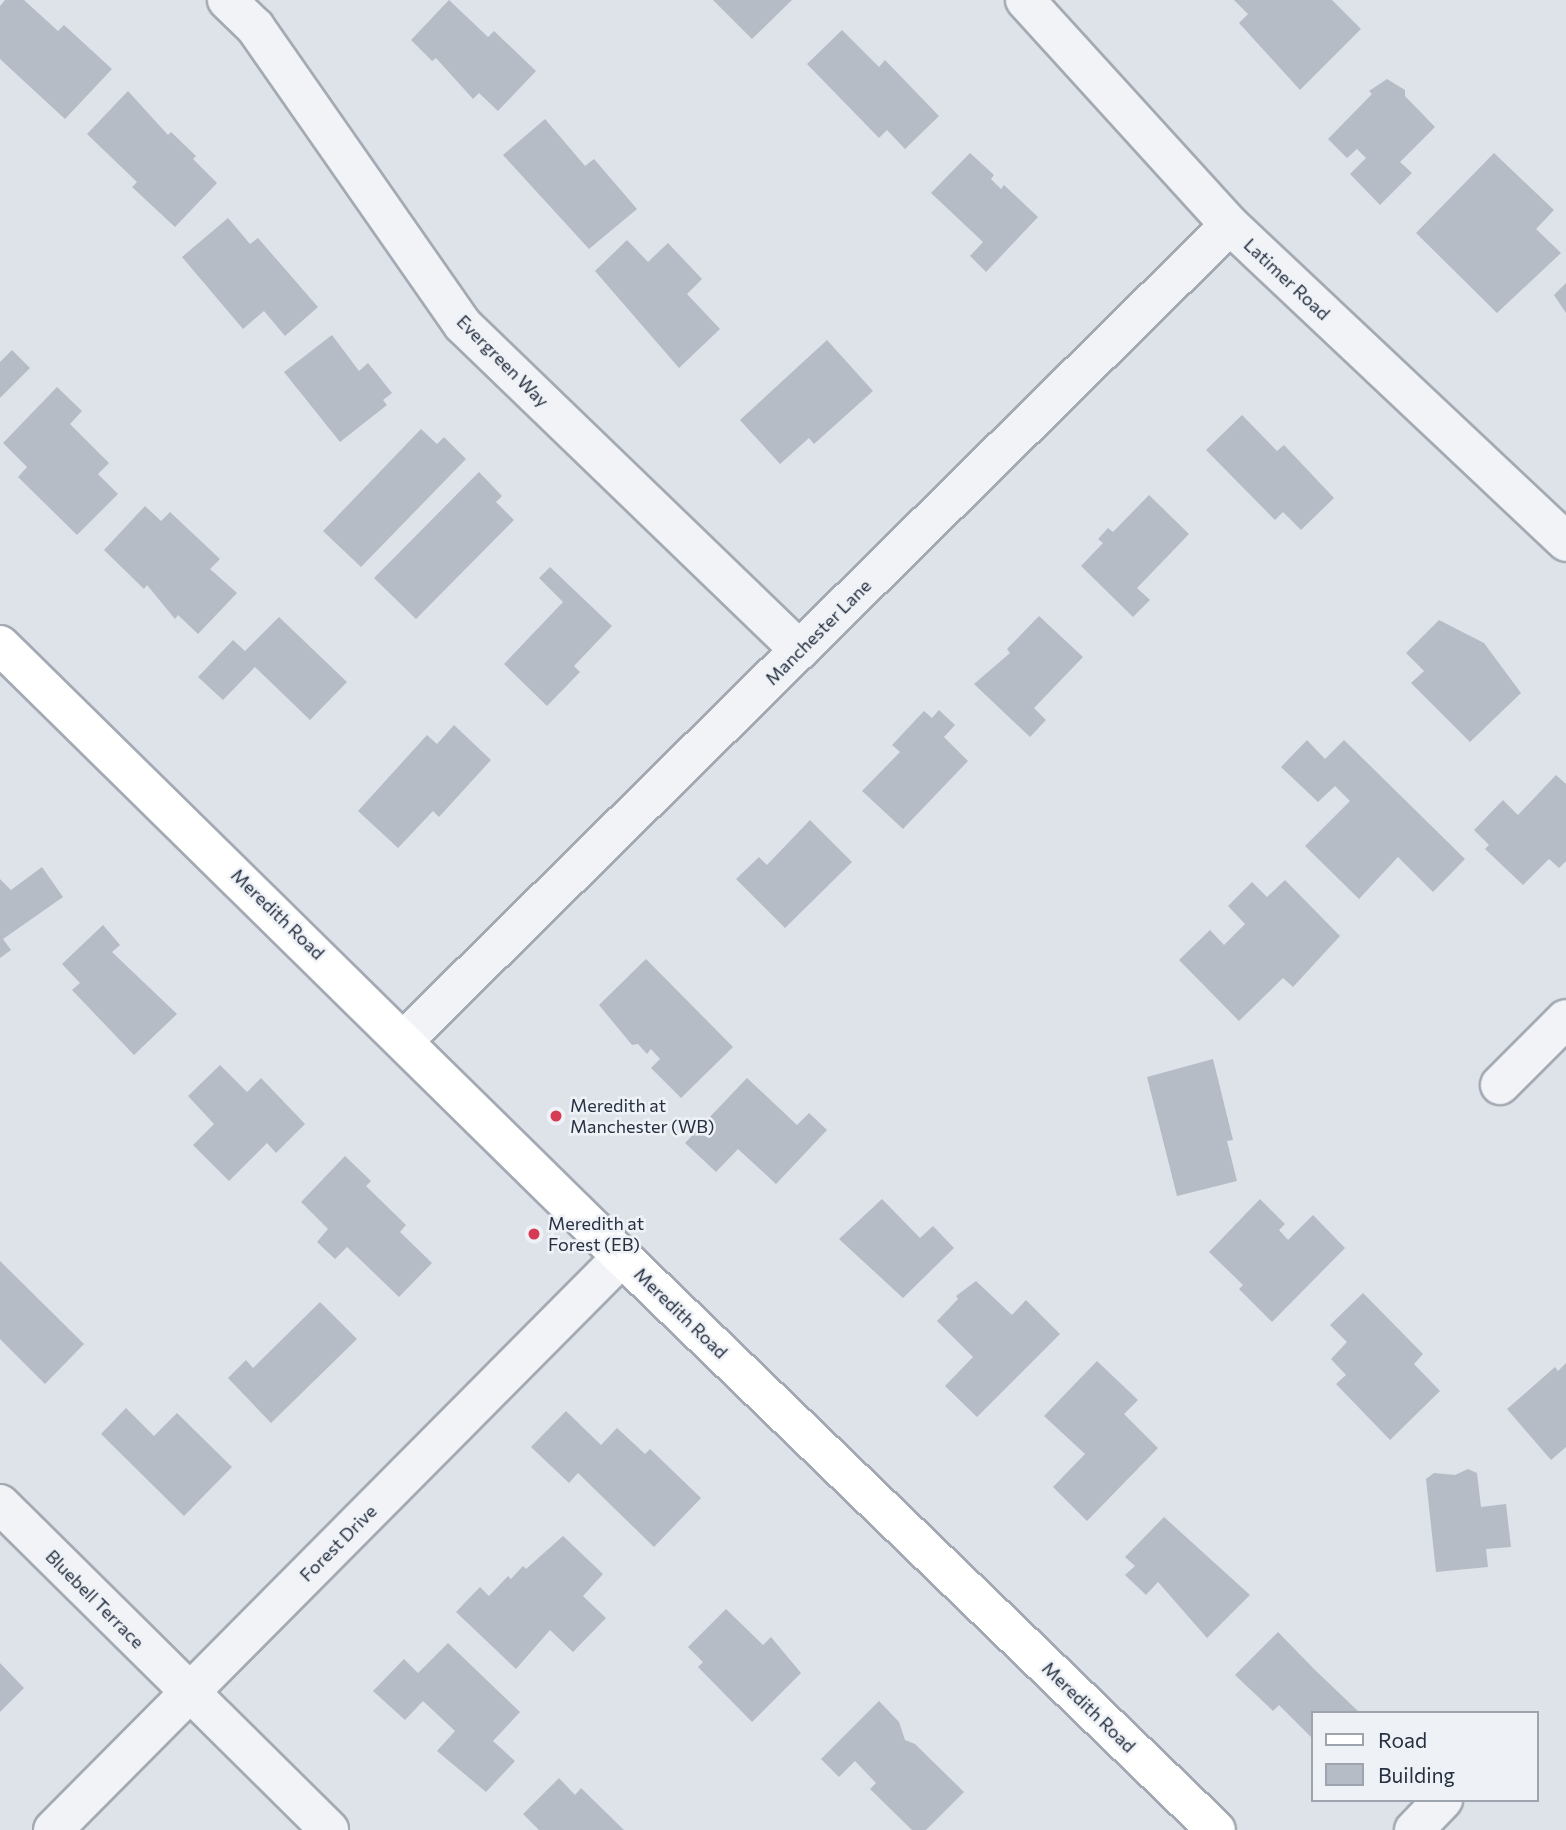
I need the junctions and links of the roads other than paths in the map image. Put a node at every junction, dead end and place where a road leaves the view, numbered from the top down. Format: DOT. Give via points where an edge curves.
graph roads {
  1 [pos="227,0"];
  2 [pos="1026,0"];
  3 [pos="1230,225"];
  4 [pos="1566,542"];
  5 [pos="0,645"];
  6 [pos="800,650"];
  7 [pos="1566,1019"];
  8 [pos="405,1039"];
  9 [pos="1500,1086"];
  10 [pos="622,1257"];
  11 [pos="0,1504"];
  12 [pos="189,1693"];
  13 [pos="1441,1802"];
  14 [pos="53,1830"];
  15 [pos="328,1830"];
  16 [pos="1216,1830"];
  17 [pos="1414,1830"];
  1 -- 6 [label="street, Evergreen Way" via="255,27 463,324"];
  2 -- 3 [label="street, Latimer Road"];
  3 -- 4 [label="street, Latimer Road"];
  3 -- 6 [label="street, Manchester Lane"];
  5 -- 8 [label="street, Meredith Road"];
  6 -- 8 [label="street, Manchester Lane"];
  7 -- 9 [label="street"];
  8 -- 10 [label="street, Meredith Road"];
  10 -- 12 [label="street, Forest Drive"];
  10 -- 16 [label="street, Meredith Road"];
  11 -- 12 [label="street, Bluebell Terrace"];
  12 -- 14 [label="street, Forest Drive"];
  12 -- 15 [label="street, Bluebell Terrace"];
  13 -- 17 [label="street"];
}
